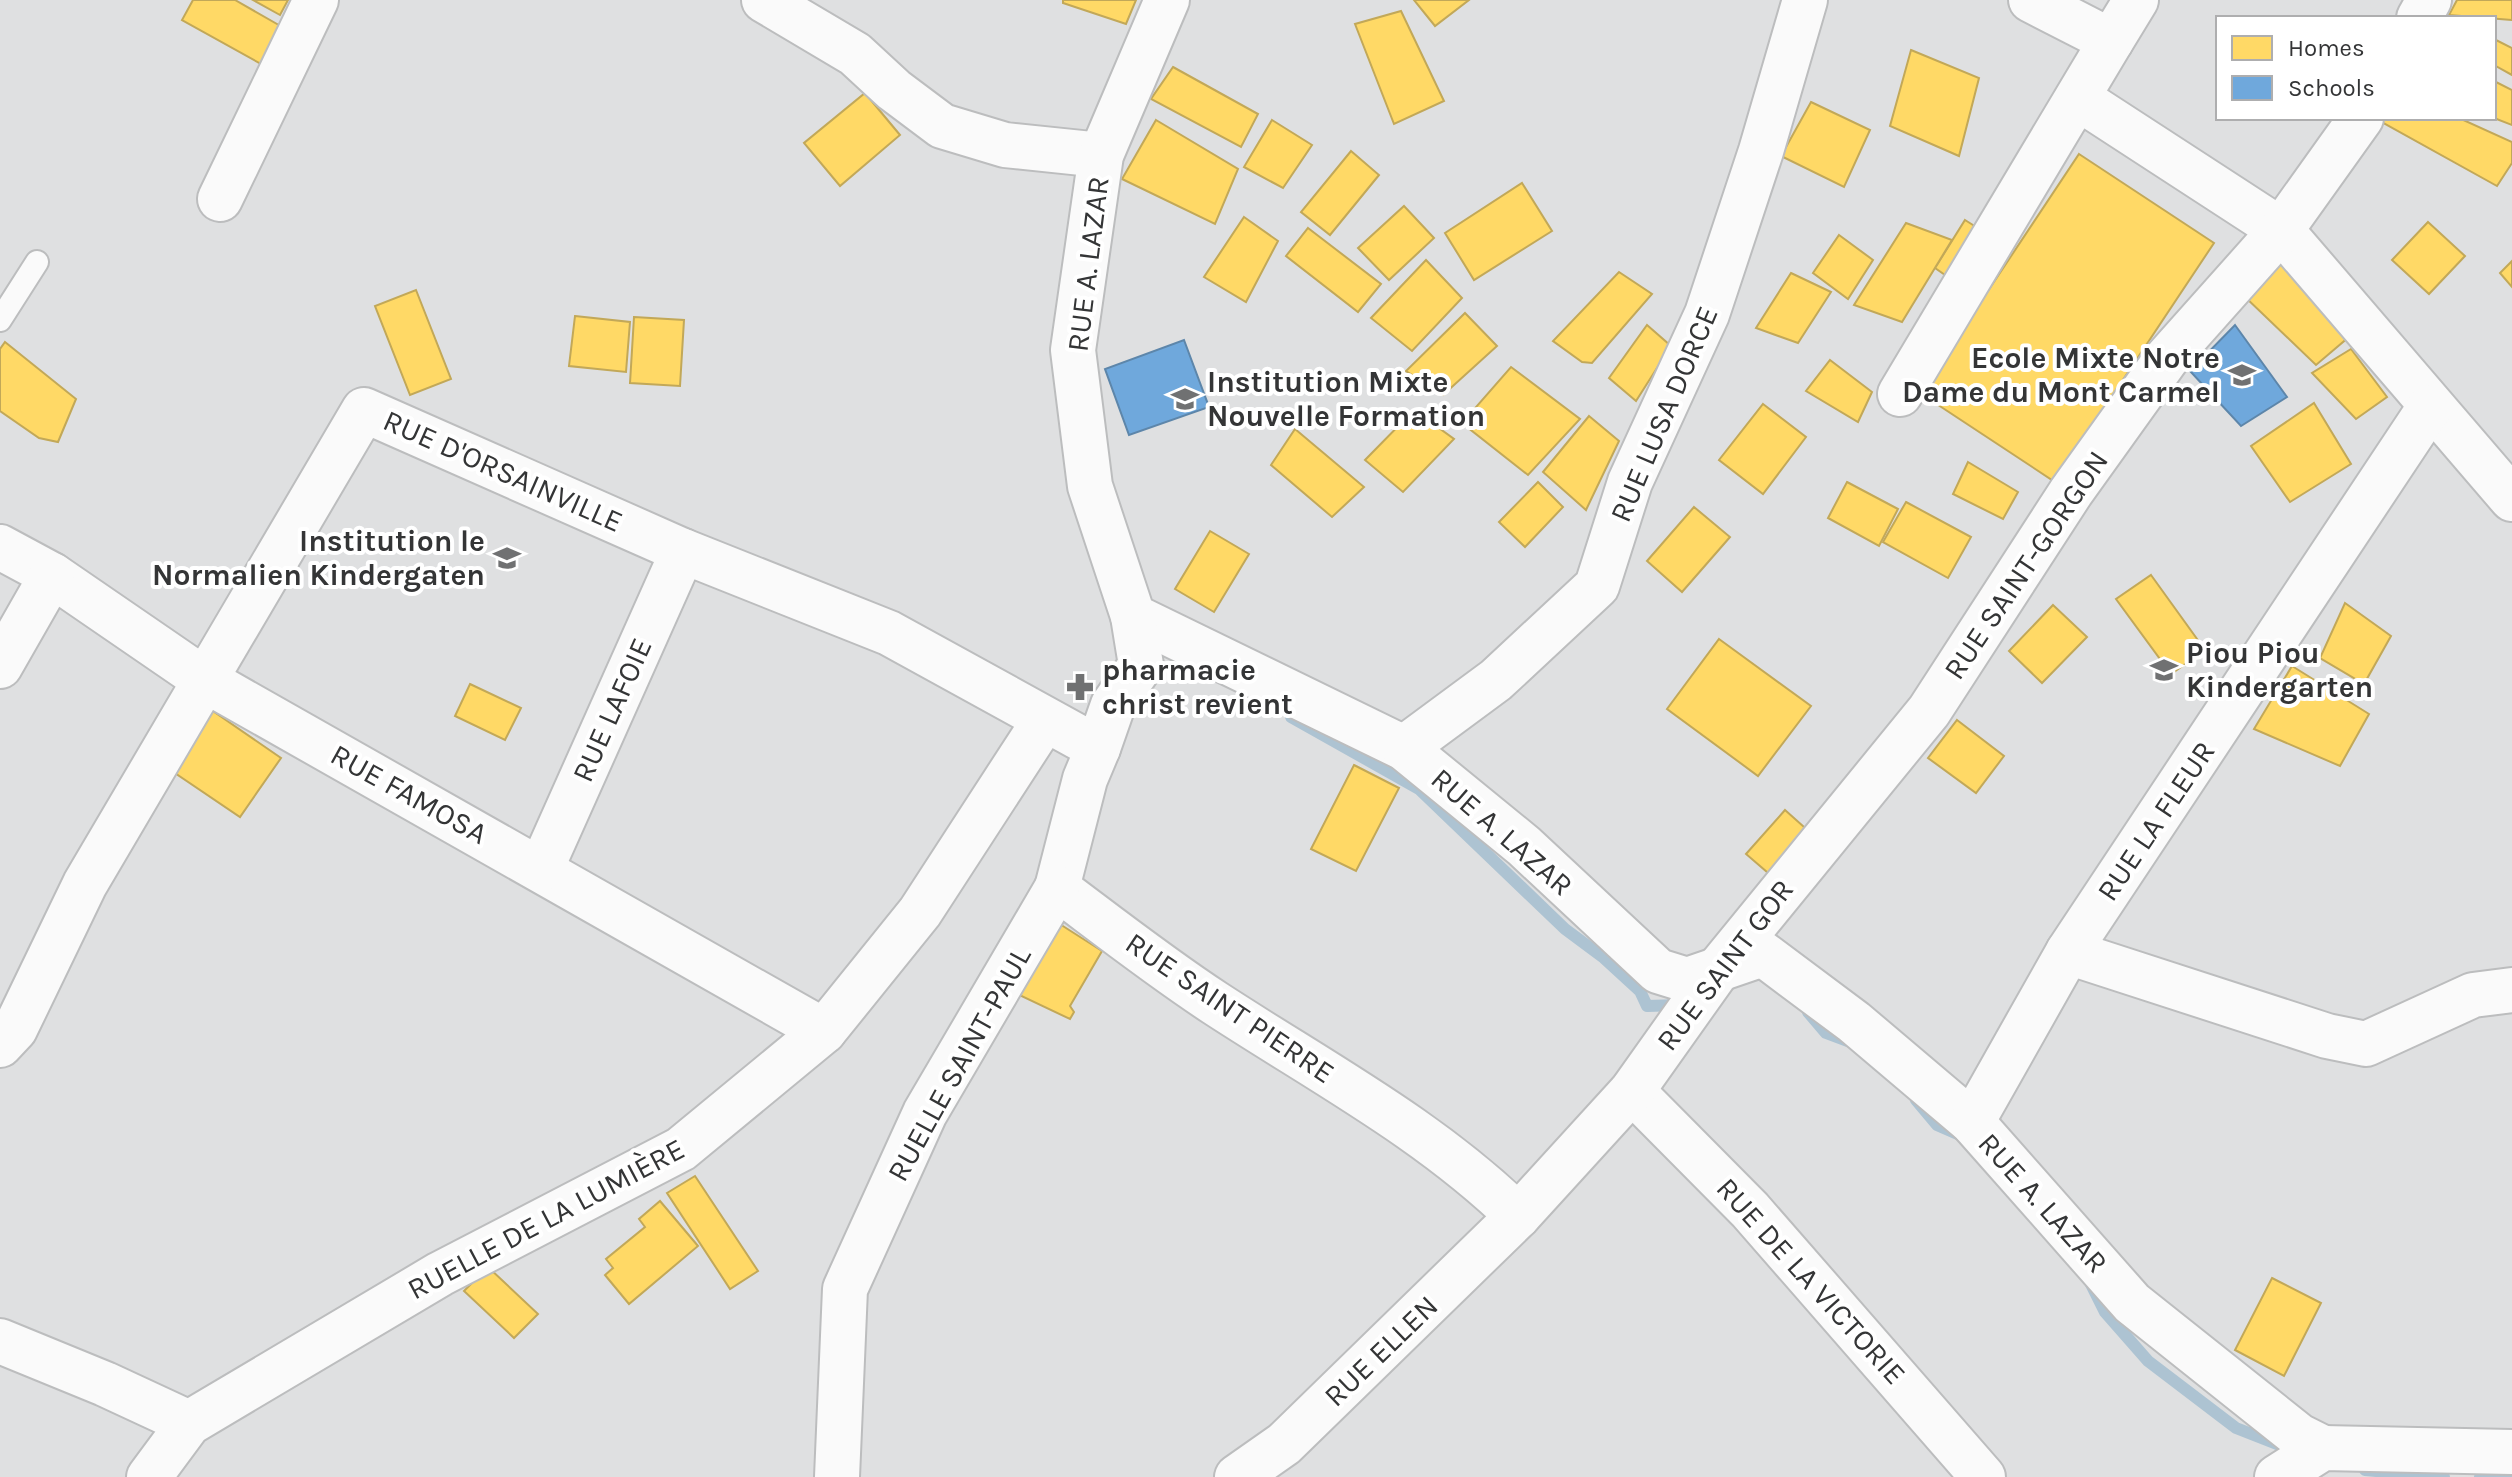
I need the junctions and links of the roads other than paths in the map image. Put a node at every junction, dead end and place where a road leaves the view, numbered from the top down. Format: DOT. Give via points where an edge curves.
graph roads {
  1 [pos="316,0"];
  2 [pos="764,0"];
  3 [pos="1167,0"];
  4 [pos="1805,0"];
  5 [pos="2031,0"];
  6 [pos="2136,0"];
  7 [pos="2111,41"];
  8 [pos="2078,98"];
  9 [pos="2360,120"];
  10 [pos="1101,155"];
  11 [pos="220,199"];
  12 [pos="2281,230"];
  13 [pos="37,262"];
  14 [pos="0,320"];
  15 [pos="1900,394"];
  16 [pos="2430,407"];
  17 [pos="2512,499"];
  18 [pos="0,547"];
  19 [pos="683,551"];
  20 [pos="52,575"];
  21 [pos="1133,616"];
  22 [pos="0,666"];
  23 [pos="205,680"];
  24 [pos="1929,711"];
  25 [pos="1044,721"];
  26 [pos="1098,748"];
  27 [pos="1404,748"];
  28 [pos="541,869"];
  29 [pos="1057,888"];
  30 [pos="2068,952"];
  31 [pos="1720,967"];
  32 [pos="2512,990"];
  33 [pos="824,1031"];
  34 [pos="0,1045"];
  35 [pos="1632,1091"];
  36 [pos="1972,1122"];
  37 [pos="1518,1216"];
  38 [pos="0,1341"];
  39 [pos="189,1423"];
  40 [pos="2323,1448"];
  41 [pos="2512,1452"];
  42 [pos="149,1477"];
  43 [pos="837,1477"];
  44 [pos="1237,1477"];
  45 [pos="1983,1477"];
  46 [pos="2277,1477"];
  1 -- 11 [label="street"];
  2 -- 10 [label="street" via="855,54 942,126 1005,145"];
  3 -- 10 [label="street, RUE A. LAZAR"];
  4 -- 27 [label="street, RUE LUSA DORCE" via="1707,314 1630,482 1597,586 1496,680"];
  5 -- 7 [label="street"];
  6 -- 7 [label="street"];
  7 -- 8 [label="street"];
  8 -- 12 [label="street"];
  8 -- 15 [label="street"];
  9 -- 12 [label="street, RUE SAINT-GORGON"];
  10 -- 21 [label="street, RUE A. LAZAR" via="1073,350 1090,486"];
  12 -- 16 [label="street"];
  12 -- 24 [label="street, RUE SAINT-GORGON" via="2167,358 2071,492"];
  13 -- 14 [label="lane"];
  16 -- 17 [label="street"];
  16 -- 30 [label="street, RUE LA FLEUR"];
  18 -- 20 [label="street, RUE FAMOSA"];
  19 -- 23 [label="street, RUE D'ORSAINVILLE" via="364,410"];
  19 -- 25 [label="street, RUE D'ORSAINVILLE" via="889,633"];
  19 -- 28 [label="street, RUE LAFOIE"];
  20 -- 22 [label="street"];
  20 -- 23 [label="street, RUE FAMOSA"];
  21 -- 26 [label="street" via="1141,665 1113,705"];
  21 -- 27 [label="street, RUE A. LAZAR"];
  23 -- 28 [label="street, RUE FAMOSA"];
  23 -- 34 [label="street, RUE D'ORSAINVILLE" via="85,884 15,1029"];
  24 -- 31 [label="street, RUE SAINT GOR"];
  25 -- 26 [label="street, RUE D'ORSAINVILLE"];
  25 -- 33 [label="street, RUELLE DE LA LUMIÈRE" via="920,912"];
  26 -- 29 [label="street"];
  27 -- 31 [label="street, RUE A. LAZAR" via="1524,846 1658,971 1687,980"];
  28 -- 33 [label="street, RUE FAMOSA"];
  29 -- 37 [label="street, RUE SAINT PIERRE" via="1212,1001 1406,1124"];
  29 -- 43 [label="street, RUELLE SAINT-PAUL" via="925,1113 845,1289"];
  30 -- 32 [label="street" via="2366,1044 2473,995"];
  30 -- 36 [label="street, RUE LA FLEUR"];
  31 -- 35 [label="street, RUE SAINT GOR"];
  31 -- 36 [label="street, RUE A. LAZAR" via="1763,954 1854,1022"];
  33 -- 39 [label="street, RUELLE DE LA LUMIÈRE" via="681,1149 440,1274"];
  35 -- 37 [label="street, RUE SAINT GOR"];
  35 -- 45 [label="street, RUE DE LA VICTORIE" via="1750,1210"];
  36 -- 40 [label="street, RUE A. LAZAR" via="2132,1303 2299,1436"];
  37 -- 44 [label="street, RUE ELLEN" via="1284,1444"];
  38 -- 39 [label="street"];
  39 -- 42 [label="street, RUELLE DE LA LUMIÈRE"];
  40 -- 41 [label="street"];
  40 -- 46 [label="street"];
}
